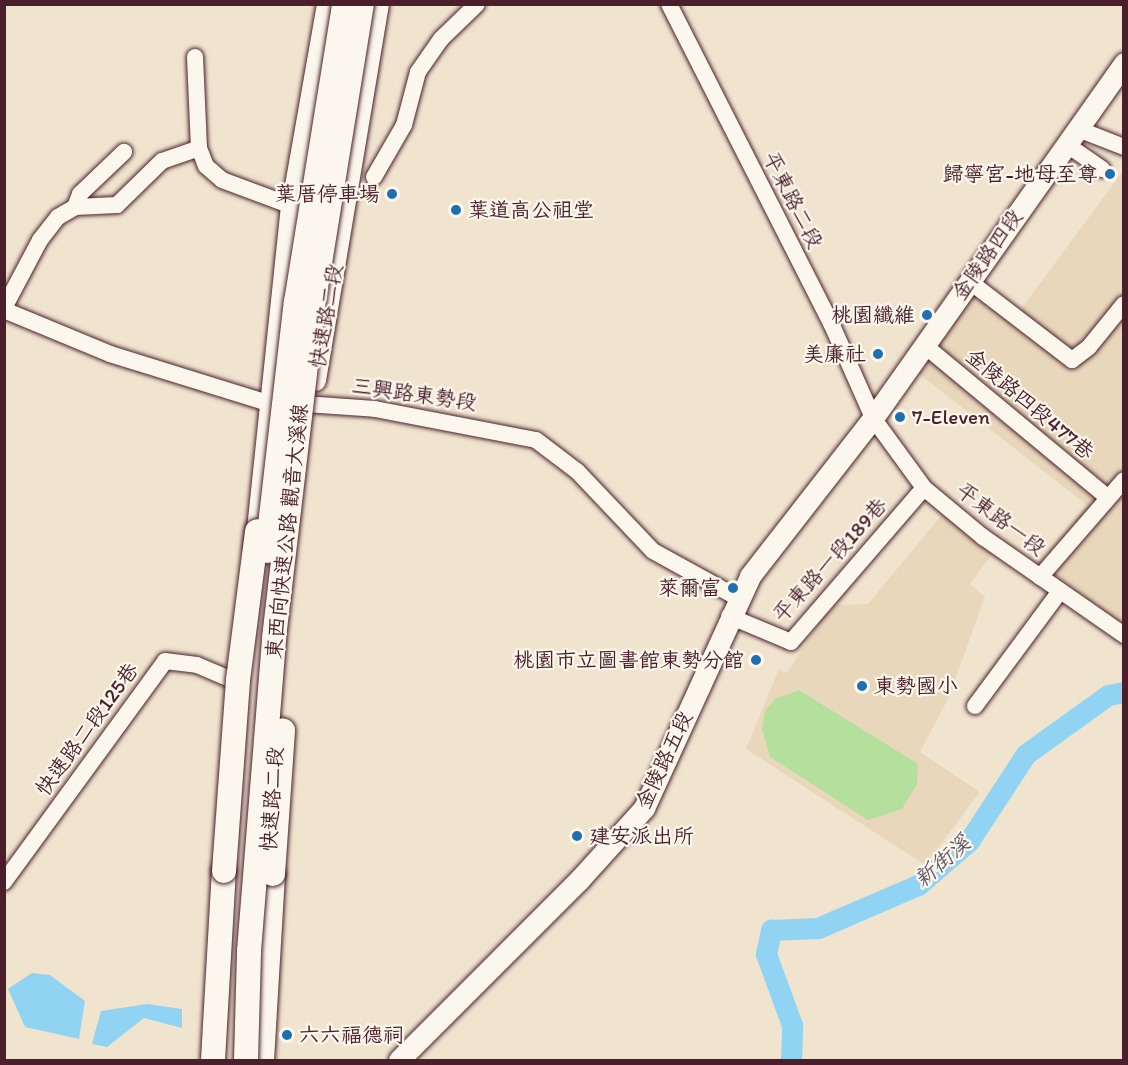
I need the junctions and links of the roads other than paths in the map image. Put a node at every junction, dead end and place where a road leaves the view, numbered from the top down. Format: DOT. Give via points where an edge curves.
graph roads {
  1 [pos="327,4"];
  2 [pos="344,4"];
  3 [pos="362,4"];
  4 [pos="378,4"];
  5 [pos="477,4"];
  6 [pos="669,4"];
  7 [pos="195,57"];
  8 [pos="1124,63"];
  9 [pos="336,108"];
  10 [pos="1072,136"];
  11 [pos="1124,147"];
  12 [pos="200,148"];
  13 [pos="124,152"];
  14 [pos="1102,169"];
  15 [pos="374,177"];
  16 [pos="280,202"];
  17 [pos="75,207"];
  18 [pos="969,281"];
  19 [pos="1124,304"];
  20 [pos="4,309"];
  21 [pos="924,345"];
  22 [pos="269,402"];
  23 [pos="311,405"];
  24 [pos="873,418"];
  25 [pos="1124,480"];
  26 [pos="924,488"];
  27 [pos="1108,498"];
  28 [pos="1040,576"];
  29 [pos="1060,591"];
  30 [pos="734,607"];
  31 [pos="1120,628"];
  32 [pos="232,680"];
  33 [pos="975,706"];
  34 [pos="4,882"];
  35 [pos="214,1060"];
  36 [pos="232,1060"];
  37 [pos="246,1060"];
  38 [pos="260,1060"];
  39 [pos="399,1060"];
  1 -- 22 [label="main road, 快速路二段" via="291,208"];
  2 -- 9 [label="highway, 東西向快速公路 觀音大溪線, bridge"];
  3 -- 9 [label="highway, 東西向快速公路 觀音大溪線, bridge"];
  4 -- 23 [label="main road, 快速路二段"];
  5 -- 15 [label="street" via="441,39 418,72 404,124"];
  6 -- 24 [label="street, 平東路二段" via="831,322"];
  7 -- 12 [label="street"];
  8 -- 10 [label="main road, 金陵路四段"];
  9 -- 35 [label="highway, bridge" via="293,244 238,680"];
  9 -- 36 [label="highway, 東西向快速公路 觀音大溪線, bridge" via="294,314 254,677"];
  9 -- 37 [label="highway, 東西向快速公路 觀音大溪線, bridge" via="274,638 249,951"];
  9 -- 38 [label="highway, bridge" via="345,164 290,619"];
  10 -- 11 [label="street"];
  10 -- 14 [label="street"];
  10 -- 18 [label="main road, 金陵路四段"];
  12 -- 16 [label="street" via="206,166 222,180"];
  12 -- 17 [label="street" via="162,161 117,205"];
  13 -- 17 [label="street" via="80,194"];
  17 -- 20 [label="street" via="58,217 40,240"];
  18 -- 19 [label="street" via="1072,360 1089,347"];
  18 -- 21 [label="main road, 金陵路四段"];
  20 -- 22 [label="street, 三興路東勢段" via="110,354"];
  21 -- 24 [label="main road, 金陵路四段"];
  21 -- 27 [label="street, 金陵路四段477巷"];
  22 -- 23 [label="street, 三興路東勢段"];
  22 -- 35 [label="main road, 快速路二段" via="243,678 221,1020"];
  23 -- 30 [label="street, 三興路東勢段" via="375,410 536,440 577,471 653,551"];
  23 -- 38 [label="main road, 快速路二段" via="285,604 255,1036"];
  24 -- 26 [label="street, 平東路一段"];
  24 -- 30 [label="main road, 金陵路五段" via="801,507"];
  25 -- 27 [label="street"];
  26 -- 28 [label="street, 平東路一段"];
  26 -- 30 [label="street, 平東路一段189巷" via="791,642"];
  27 -- 28 [label="street"];
  28 -- 29 [label="street, 平東路一段"];
  29 -- 31 [label="street, 平東路一段"];
  29 -- 33 [label="street"];
  30 -- 39 [label="main road, 金陵路五段" via="644,808 579,880"];
  32 -- 34 [label="street, 快速路二段125巷" via="196,665 165,661"];
}
